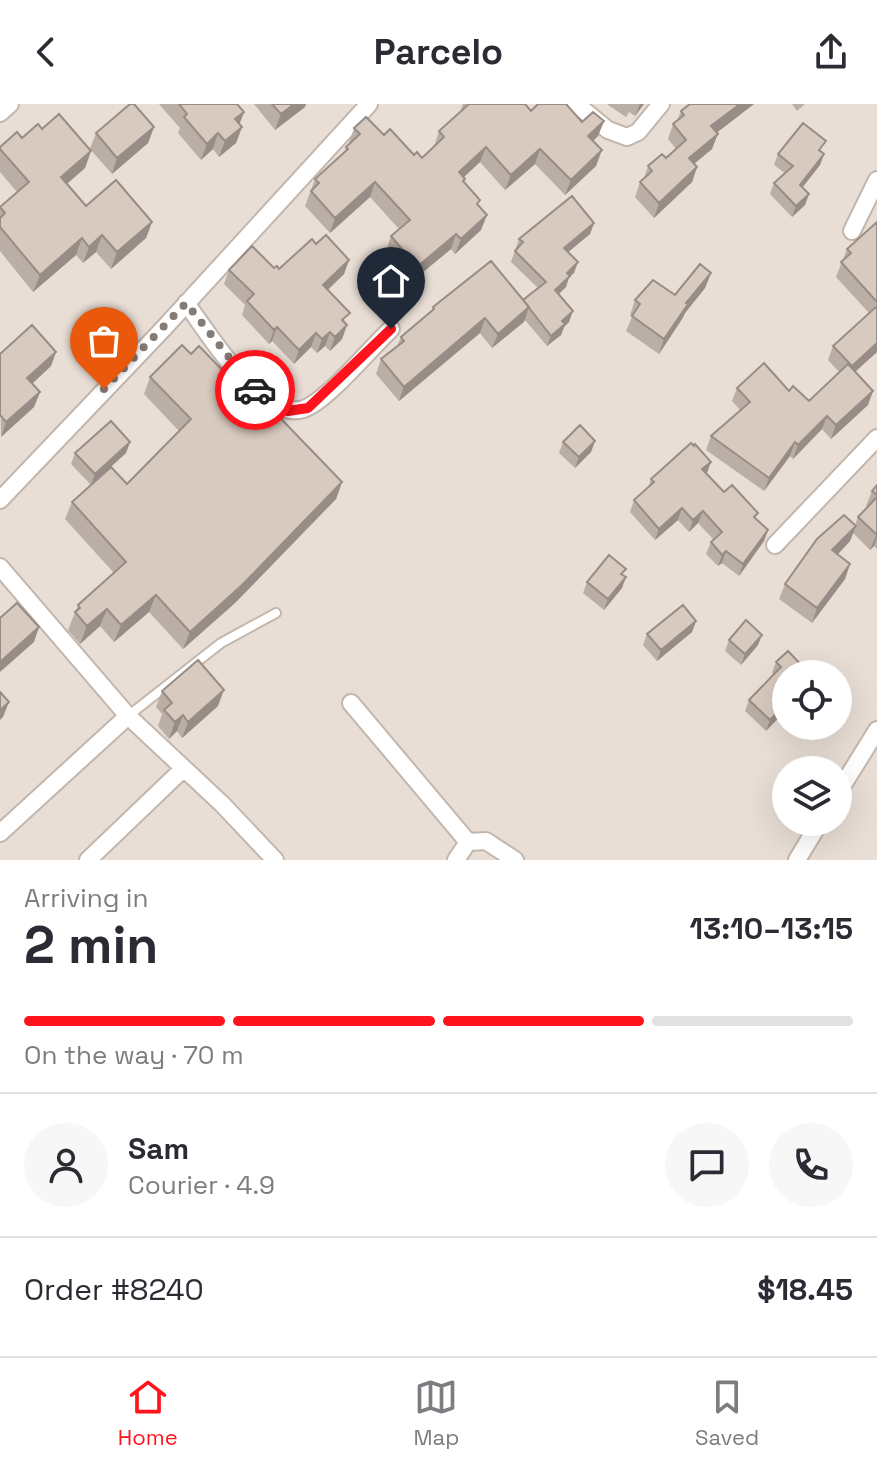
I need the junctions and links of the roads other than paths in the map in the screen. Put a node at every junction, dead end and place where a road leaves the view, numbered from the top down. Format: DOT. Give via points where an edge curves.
graph roads {
  1 [pos="576,104"];
  2 [pos="661,104"];
  3 [pos="367,105"];
  4 [pos="877,180"];
  5 [pos="852,231"];
  6 [pos="186,303"];
  7 [pos="391,329"];
  8 [pos="877,438"];
  9 [pos="2,493"];
  10 [pos="775,545"];
  11 [pos="0,567"];
  12 [pos="276,613"];
  13 [pos="351,703"];
  14 [pos="128,716"];
  15 [pos="875,739"];
  16 [pos="183,769"];
  17 [pos="852,773"];
  18 [pos="0,833"];
  19 [pos="812,836"];
  20 [pos="468,842"];
  21 [pos="88,860"];
  22 [pos="275,860"];
  23 [pos="456,860"];
  24 [pos="515,860"];
  25 [pos="797,860"];
  1 -- 2 [label="street" via="608,130 627,137 638,132"];
  3 -- 6 [label="street"];
  4 -- 5 [label="street"];
  6 -- 7 [label="street" via="245,381 268,403 288,411 308,408"];
  6 -- 9 [label="street"];
  8 -- 10 [label="street"];
  11 -- 14 [label="street"];
  12 -- 14 [label="lane" via="221,643"];
  13 -- 20 [label="street"];
  14 -- 16 [label="street"];
  14 -- 18 [label="street"];
  15 -- 17 [label="street"];
  16 -- 21 [label="street"];
  16 -- 22 [label="street"];
  19 -- 25 [label="street"];
  20 -- 23 [label="street"];
  20 -- 24 [label="street" via="486,841"];
}
